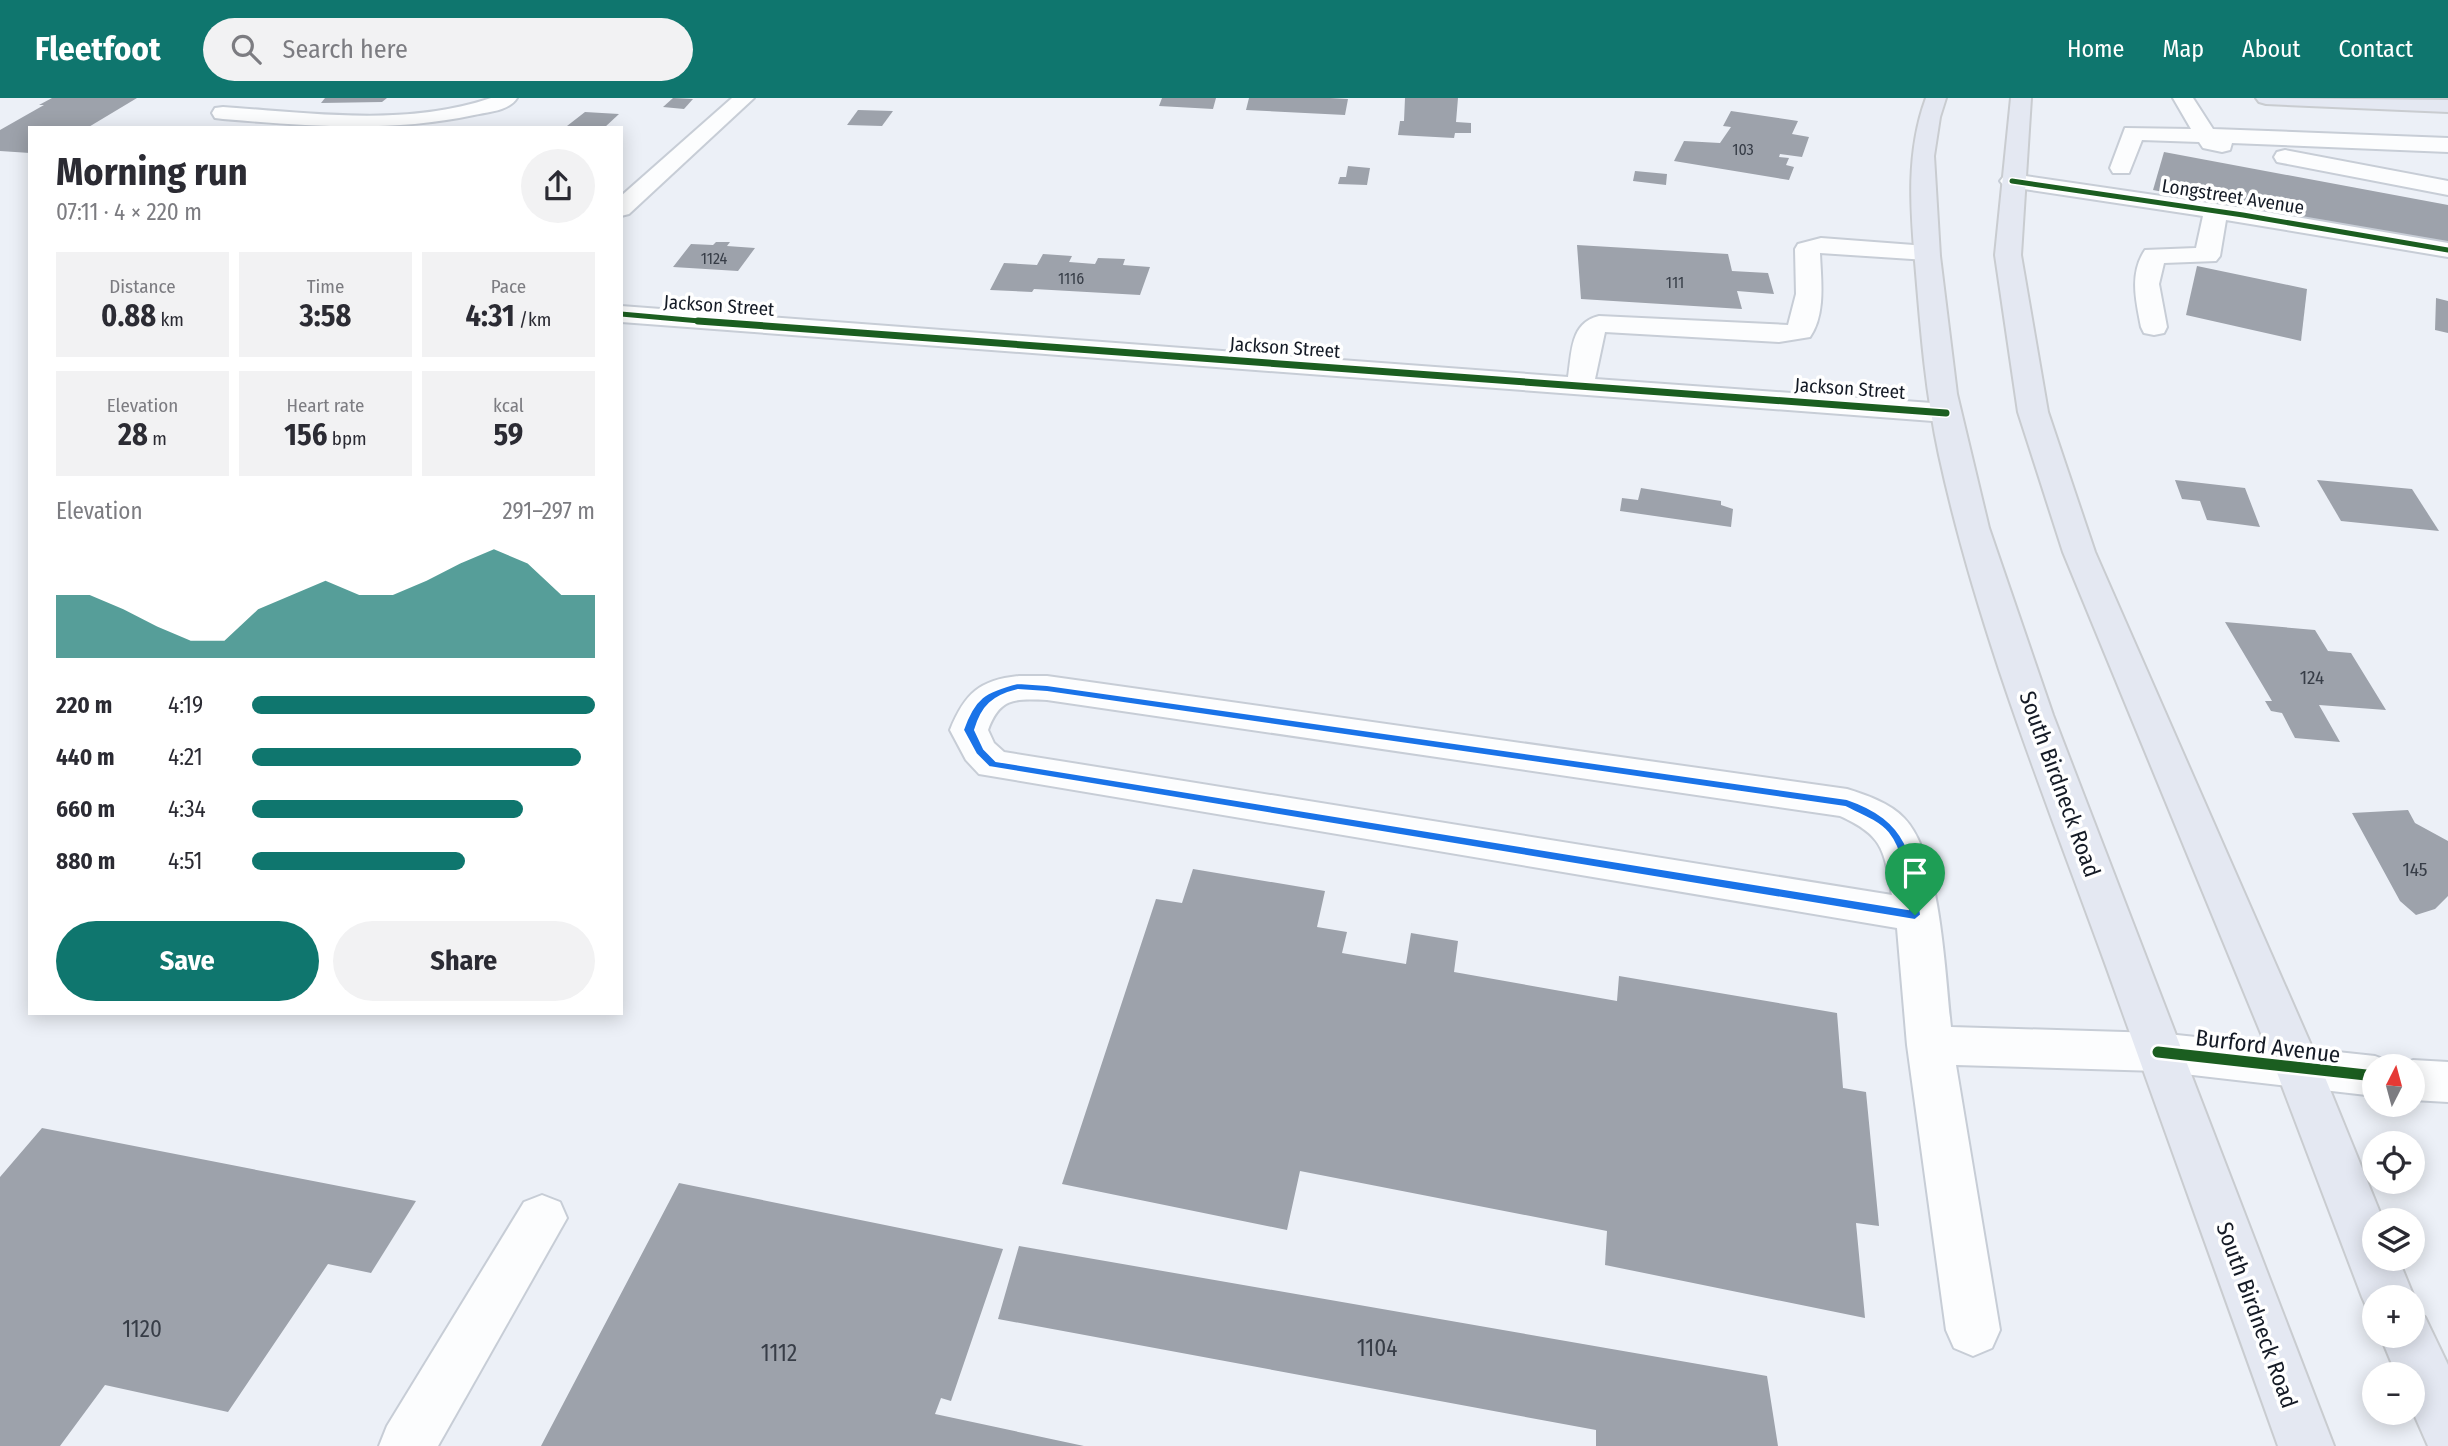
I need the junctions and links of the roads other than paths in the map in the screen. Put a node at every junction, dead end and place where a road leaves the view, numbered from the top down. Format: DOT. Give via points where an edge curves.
graph roads {
  1 [pos="507,98"];
  2 [pos="744,98"];
  3 [pos="1936,98"];
  4 [pos="2021,98"];
  5 [pos="2183,98"];
  6 [pos="2266,98"];
  7 [pos="2448,106"];
  8 [pos="223,114"];
  9 [pos="2206,135"];
  10 [pos="2448,145"];
  11 [pos="2121,168"];
  12 [pos="2012,181"];
  13 [pos="2448,188"];
  14 [pos="623,207"];
  15 [pos="2216,211"];
  16 [pos="2448,250"];
  17 [pos="1927,253"];
  18 [pos="623,314"];
  19 [pos="2154,327"];
  20 [pos="1580,386"];
  21 [pos="1946,413"];
  22 [pos="1915,915"];
  23 [pos="1930,1045"];
  24 [pos="2158,1052"];
  25 [pos="2299,1070"];
  26 [pos="2362,1075"];
  27 [pos="2426,1081"];
  28 [pos="2448,1082"];
  29 [pos="542,1218"];
  30 [pos="2383,1285"];
  31 [pos="1973,1330"];
  32 [pos="2412,1348"];
  33 [pos="2448,1426"];
  34 [pos="407,1446"];
  35 [pos="2306,1446"];
  1 -- 8 [label="street" via="440,116 365,124"];
  2 -- 14 [label="street"];
  3 -- 17 [label="main road, South Birdneck Road" via="1923,151"];
  4 -- 12 [label="main road"];
  5 -- 9 [label="street"];
  6 -- 7 [label="main road"];
  9 -- 10 [label="street"];
  9 -- 11 [label="street" via="2133,133"];
  9 -- 13 [label="street" via="2211,143"];
  12 -- 15 [label="street, Longstreet Avenue"];
  12 -- 25 [label="main road" via="2008,255 2014,302 2033,412 2057,488 2079,552"];
  15 -- 16 [label="street, Longstreet Avenue"];
  15 -- 19 [label="street" via="2207,256 2154,255 2146,284"];
  17 -- 20 [label="street" via="1821,245 1807,249 1809,294 1800,331 1779,334 1599,324 1590,330"];
  17 -- 21 [label="main road, South Birdneck Road"];
  18 -- 20 [label="street, Jackson Street"];
  20 -- 21 [label="street, Jackson Street"];
  21 -- 24 [label="main road, South Birdneck Road" via="1967,506 1997,605"];
  22 -- 22 [label="street" via="1909,868 1893,831 1847,803 1047,688 994,692 976,710 969,730 979,751 993,764"];
  22 -- 23 [label="street"];
  23 -- 24 [label="street, Burford Avenue"];
  23 -- 31 [label="street"];
  24 -- 25 [label="street, Burford Avenue"];
  24 -- 35 [label="main road, South Birdneck Road"];
  25 -- 26 [label="street, Burford Avenue"];
  25 -- 30 [label="main road"];
  27 -- 28 [label="street"];
  29 -- 34 [label="street"];
  32 -- 33 [label="main road"];
}
